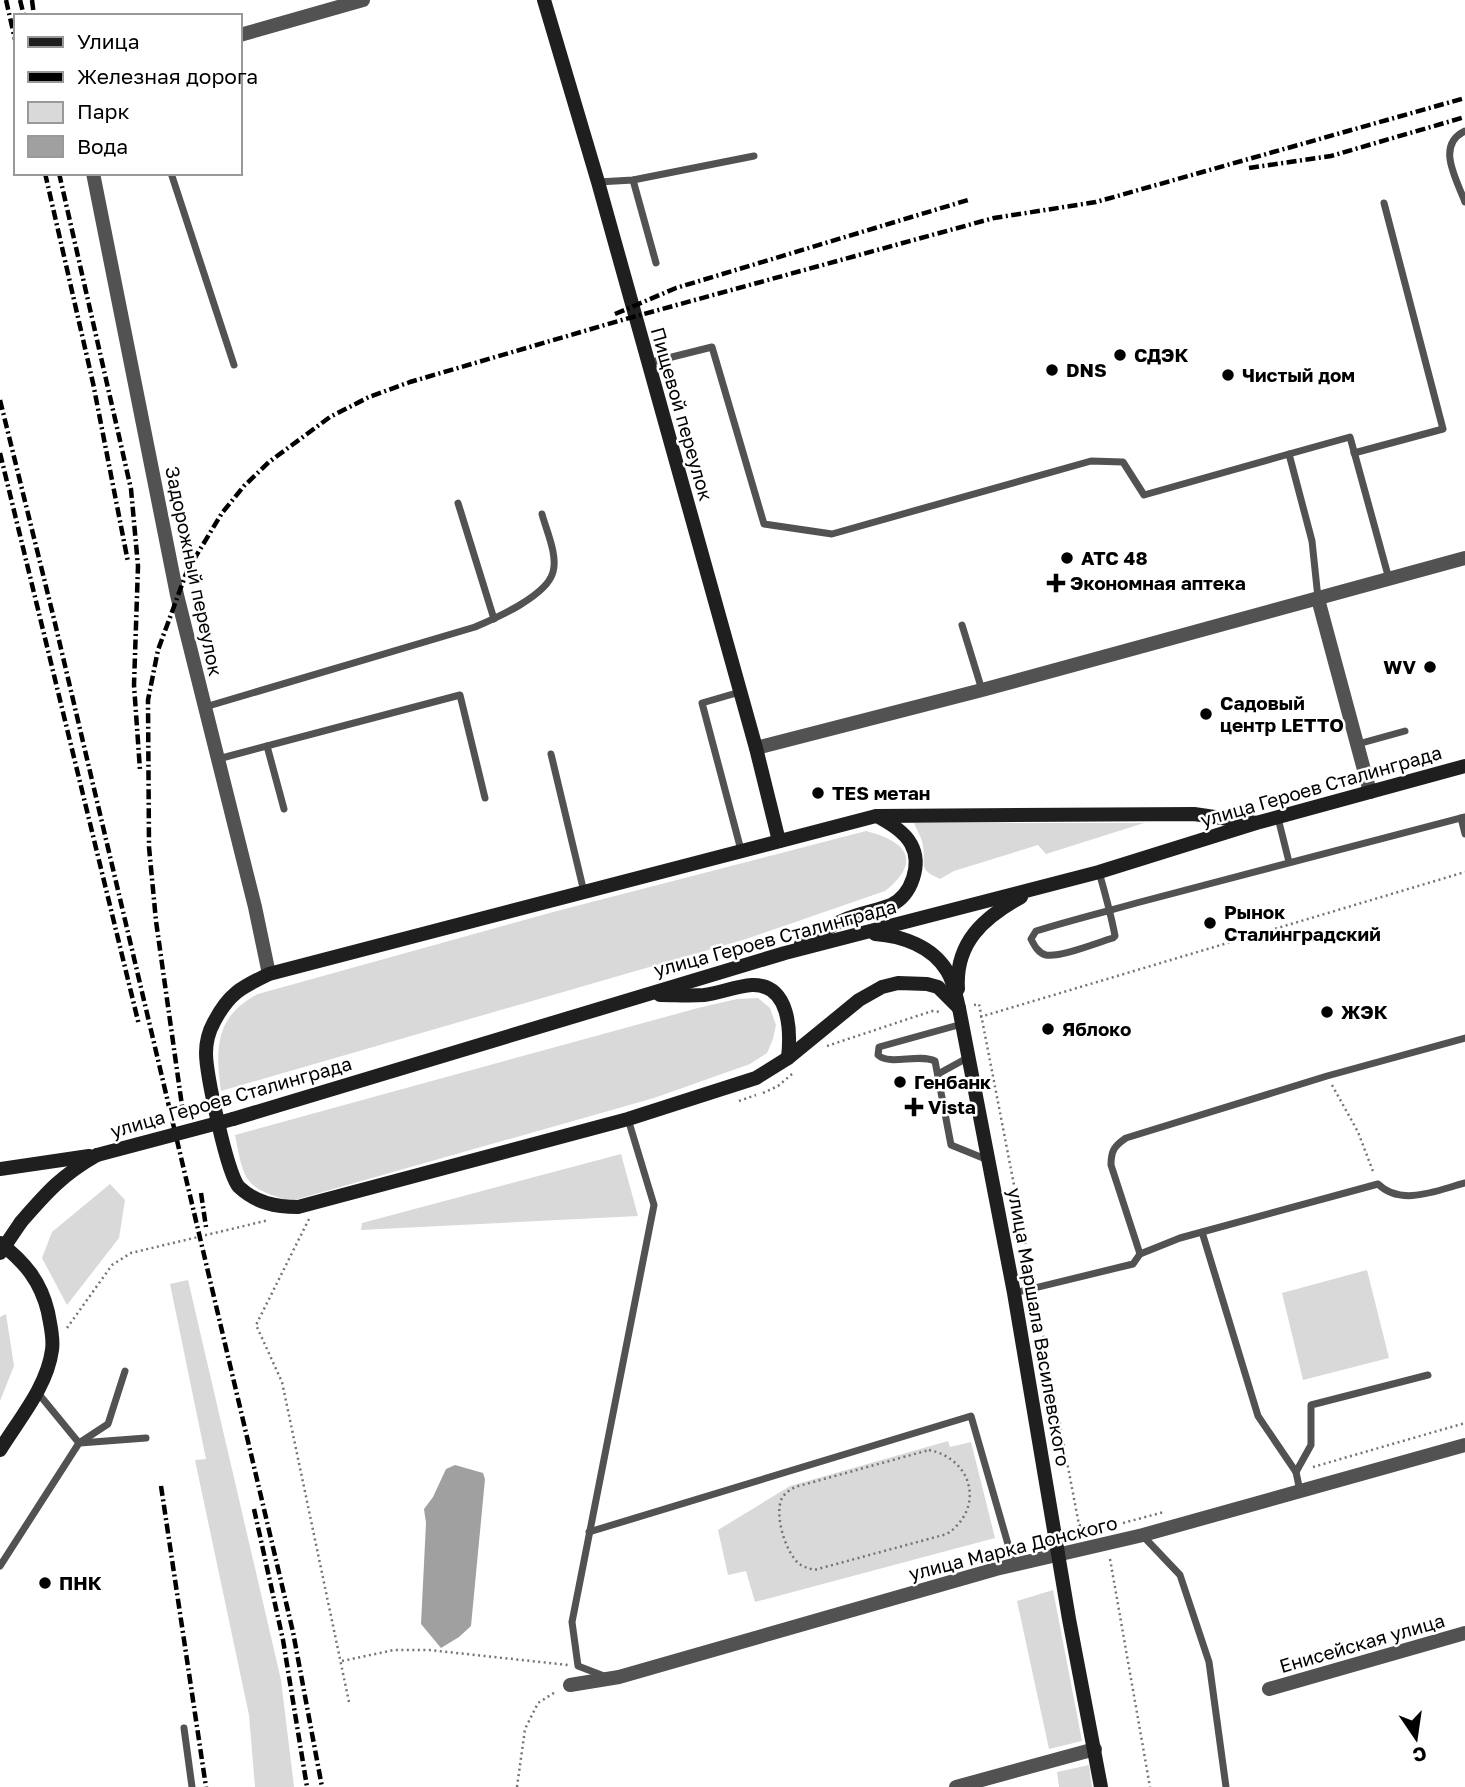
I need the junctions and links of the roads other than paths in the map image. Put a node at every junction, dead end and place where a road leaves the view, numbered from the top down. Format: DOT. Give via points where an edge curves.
graph roads {
  1 [pos="363,0"];
  2 [pos="544,0"];
  3 [pos="242,34"];
  4 [pos="1465,131"];
  5 [pos="754,156"];
  6 [pos="93,175"];
  7 [pos="172,175"];
  8 [pos="633,180"];
  9 [pos="598,182"];
  10 [pos="1465,202"];
  11 [pos="1384,204"];
  12 [pos="656,264"];
  13 [pos="647,363"];
  14 [pos="234,365"];
  15 [pos="1354,453"];
  16 [pos="1289,454"];
  17 [pos="458,503"];
  18 [pos="542,514"];
  19 [pos="1465,558"];
  20 [pos="1389,579"];
  21 [pos="1318,599"];
  22 [pos="494,619"];
  23 [pos="962,625"];
  24 [pos="982,690"];
  25 [pos="740,692"];
  26 [pos="205,707"];
  27 [pos="1405,731"];
  28 [pos="1357,744"];
  29 [pos="267,746"];
  30 [pos="756,748"];
  31 [pos="551,754"];
  32 [pos="218,759"];
  33 [pos="1465,766"];
  34 [pos="1370,792"];
  35 [pos="485,798"];
  36 [pos="284,809"];
  37 [pos="876,816"];
  38 [pos="1278,817"];
  39 [pos="1463,817"];
  40 [pos="1256,822"];
  41 [pos="1465,834"];
  42 [pos="779,841"];
  43 [pos="741,850"];
  44 [pos="1289,862"];
  45 [pos="1099,872"];
  46 [pos="1037,888"];
  47 [pos="583,892"];
  48 [pos="1109,911"];
  49 [pos="862,933"];
  50 [pos="785,953"];
  51 [pos="269,974"];
  52 [pos="641,995"];
  53 [pos="960,1008"];
  54 [pos="962,1024"];
  55 [pos="1465,1038"];
  56 [pos="970,1056"];
  57 [pos="788,1058"];
  58 [pos="938,1074"];
  59 [pos="628,1119"];
  60 [pos="97,1155"];
  61 [pos="989,1161"];
  62 [pos="0,1169"];
  63 [pos="1465,1183"];
  64 [pos="1202,1232"];
  65 [pos="0,1243"];
  66 [pos="0,1253"];
  67 [pos="1140,1254"];
  68 [pos="1014,1293"];
  69 [pos="125,1371"];
  70 [pos="1428,1375"];
  71 [pos="37,1392"];
  72 [pos="146,1438"];
  73 [pos="79,1443"];
  74 [pos="1465,1445"];
  75 [pos="0,1450"];
  76 [pos="1296,1472"];
  77 [pos="1300,1492"];
  78 [pos="589,1532"];
  79 [pos="1143,1535"];
  80 [pos="1058,1556"];
  81 [pos="1014,1565"];
  82 [pos="0,1566"];
  83 [pos="1465,1633"];
  84 [pos="619,1677"];
  85 [pos="570,1685"];
  86 [pos="1269,1689"];
  87 [pos="184,1728"];
  88 [pos="1095,1749"];
  89 [pos="192,1787"];
  90 [pos="956,1787"];
  91 [pos="1101,1787"];
  92 [pos="1226,1787"];
  1 -- 3 [label="street"];
  2 -- 9 [label="street, Пищевой переулок"];
  4 -- 10 [label="lane" via="1458,134 1448,158"];
  5 -- 8 [label="lane"];
  6 -- 26 [label="street, Задорожный переулок" via="177,594"];
  7 -- 14 [label="lane"];
  8 -- 9 [label="lane"];
  8 -- 12 [label="lane"];
  9 -- 13 [label="street, Пищевой переулок"];
  11 -- 15 [label="lane" via="1443,429"];
  13 -- 16 [label="lane" via="712,347 764,524 832,534 1091,461 1123,461 1144,495"];
  13 -- 25 [label="street, Пищевой переулок"];
  15 -- 16 [label="lane" via="1350,437"];
  15 -- 20 [label="lane"];
  16 -- 21 [label="lane" via="1312,541"];
  17 -- 22 [label="lane"];
  18 -- 22 [label="lane" via="553,572 529,599"];
  19 -- 20 [label="street"];
  20 -- 21 [label="street"];
  21 -- 24 [label="street"];
  21 -- 28 [label="street"];
  22 -- 26 [label="lane"];
  23 -- 24 [label="lane"];
  24 -- 30 [label="street"];
  25 -- 30 [label="street, Пищевой переулок"];
  25 -- 43 [label="lane" via="702,704"];
  26 -- 32 [label="street, Задорожный переулок"];
  27 -- 28 [label="lane"];
  28 -- 34 [label="street"];
  29 -- 32 [label="lane"];
  29 -- 35 [label="lane" via="460,695"];
  29 -- 36 [label="lane"];
  30 -- 42 [label="street, Пищевой переулок"];
  31 -- 47 [label="lane"];
  32 -- 51 [label="street, Задорожный переулок"];
  33 -- 34 [label="street, улица Героев Сталинграда"];
  34 -- 38 [label="street, улица Героев Сталинграда"];
  37 -- 40 [label="street" via="1195,814"];
  37 -- 42 [label="street"];
  37 -- 50 [label="street" via="911,844 916,862 905,894 892,904 842,920"];
  38 -- 40 [label="street, улица Героев Сталинграда"];
  38 -- 44 [label="lane"];
  39 -- 41 [label="lane"];
  39 -- 44 [label="lane"];
  40 -- 45 [label="street, улица Героев Сталинграда"];
  42 -- 43 [label="street"];
  43 -- 47 [label="street"];
  44 -- 48 [label="lane"];
  45 -- 46 [label="street, улица Героев Сталинграда"];
  45 -- 48 [label="lane"];
  46 -- 49 [label="street, улица Героев Сталинграда"];
  46 -- 53 [label="street" via="987,919 973,934 960,957"];
  47 -- 51 [label="street"];
  48 -- 48 [label="lane" via="1035,931 1031,939 1047,955 1112,938"];
  49 -- 50 [label="street, улица Героев Сталинграда"];
  49 -- 53 [label="street, улица Маршала Василевского" via="895,936 929,953 947,971"];
  50 -- 52 [label="street, улица Героев Сталинграда"];
  51 -- 59 [label="street" via="238,988 214,1023 206,1053 229,1166 237,1185 264,1203 282,1207 316,1203"];
  52 -- 57 [label="street" via="706,995 761,986 786,1010"];
  52 -- 60 [label="street, улица Героев Сталинграда, bridge" via="233,1119"];
  53 -- 54 [label="street, улица Маршала Василевского"];
  53 -- 57 [label="street" via="938,987 927,984 882,987"];
  54 -- 56 [label="street, улица Маршала Василевского"];
  54 -- 58 [label="lane" via="877,1051 886,1060 926,1057 935,1061"];
  55 -- 67 [label="lane" via="1327,1076 1116,1144 1111,1165"];
  56 -- 58 [label="lane"];
  56 -- 61 [label="street, улица Маршала Василевского"];
  57 -- 59 [label="street" via="748,1081"];
  58 -- 61 [label="lane" via="951,1145"];
  59 -- 78 [label="lane" via="653,1205"];
  60 -- 62 [label="street"];
  60 -- 66 [label="street, bridge" via="52,1186"];
  61 -- 68 [label="street, улица Маршала Василевского"];
  63 -- 64 [label="lane" via="1400,1197 1378,1184"];
  64 -- 67 [label="lane"];
  64 -- 76 [label="lane" via="1258,1416"];
  65 -- 71 [label="street" via="28,1267 46,1307 53,1348"];
  67 -- 68 [label="lane" via="1133,1264"];
  68 -- 80 [label="street, улица Маршала Василевского"];
  69 -- 73 [label="lane" via="107,1424"];
  70 -- 76 [label="lane" via="1311,1405 1311,1445"];
  71 -- 73 [label="lane"];
  71 -- 75 [label="street"];
  72 -- 73 [label="lane"];
  73 -- 82 [label="lane"];
  74 -- 77 [label="street, улица Марка Донского"];
  76 -- 77 [label="lane"];
  77 -- 79 [label="street, улица Марка Донского"];
  78 -- 81 [label="lane" via="971,1416"];
  78 -- 84 [label="lane" via="572,1622 578,1666"];
  79 -- 80 [label="street, улица Марка Донского"];
  79 -- 92 [label="lane" via="1180,1575 1209,1662"];
  80 -- 81 [label="street, улица Марка Донского"];
  80 -- 88 [label="street, улица Маршала Василевского"];
  81 -- 84 [label="street, улица Марка Донского"];
  83 -- 86 [label="street, Енисейская улица"];
  84 -- 85 [label="street, улица Марка Донского"];
  87 -- 89 [label="lane"];
  88 -- 90 [label="street"];
  88 -- 91 [label="street, улица Маршала Василевского"];
}
